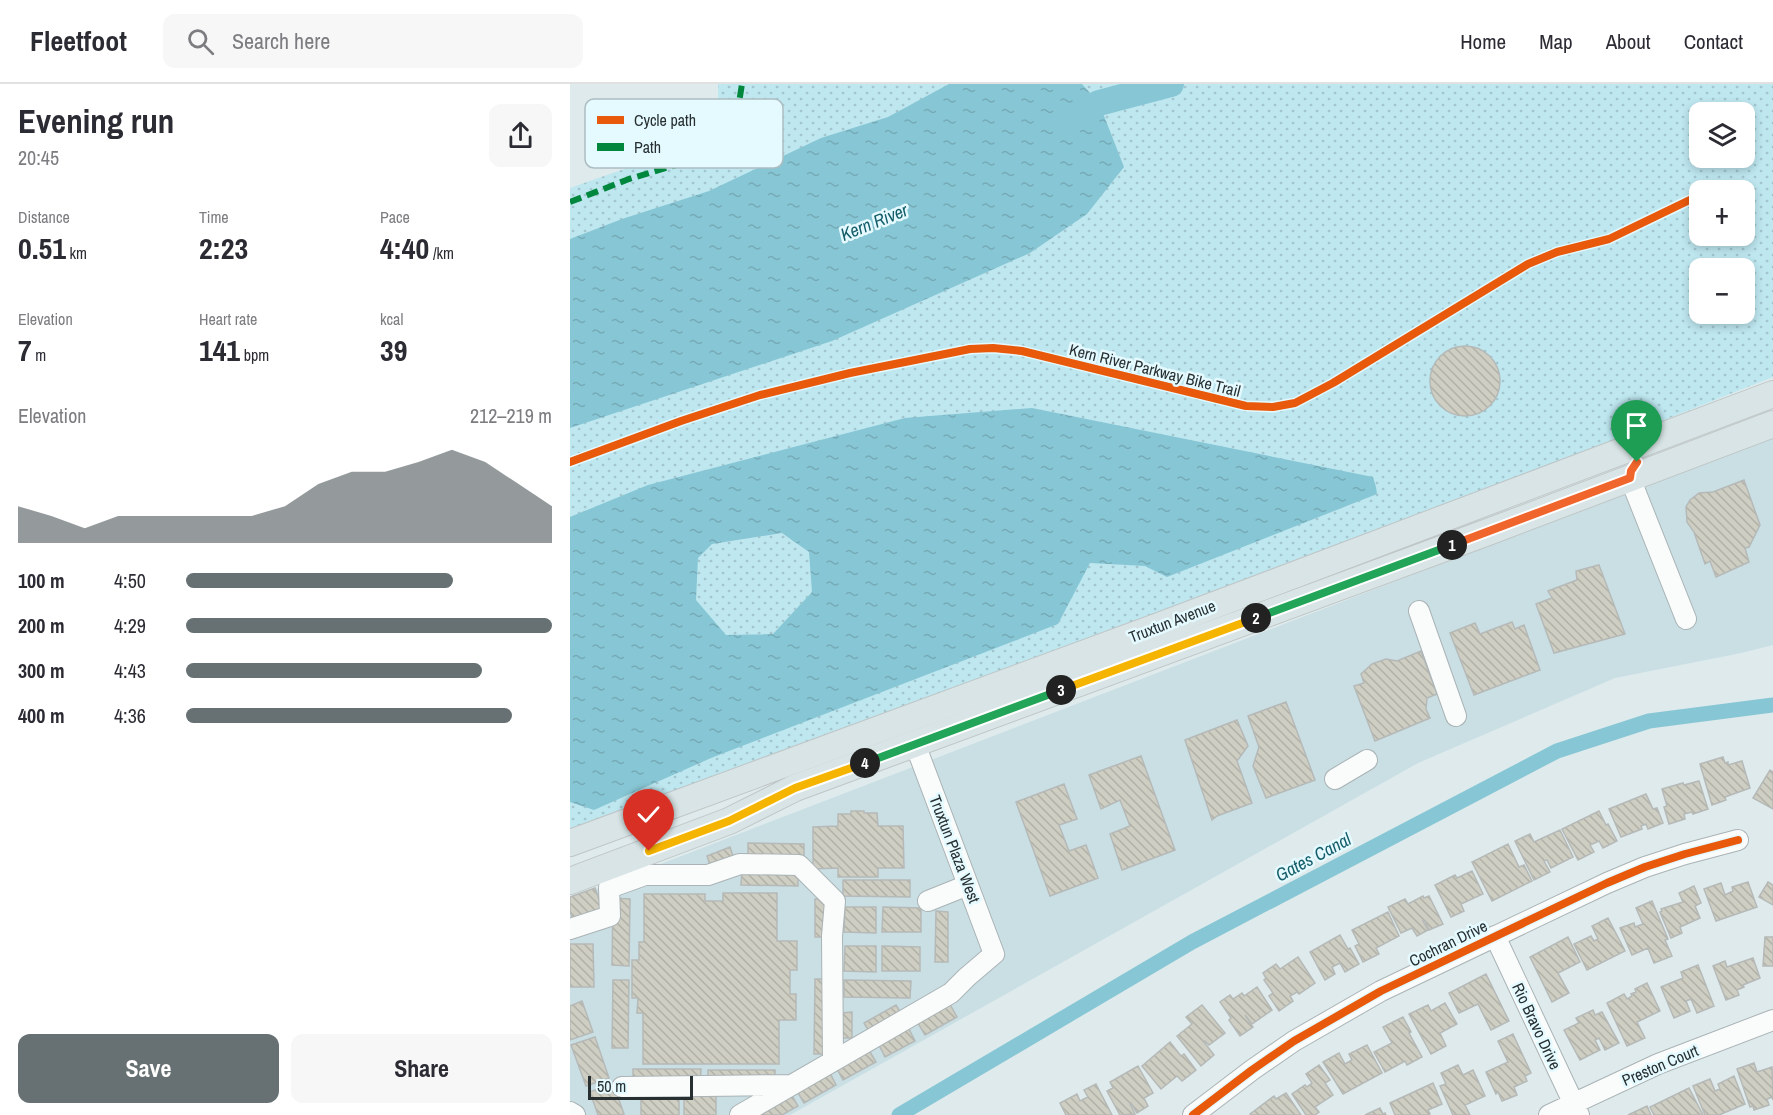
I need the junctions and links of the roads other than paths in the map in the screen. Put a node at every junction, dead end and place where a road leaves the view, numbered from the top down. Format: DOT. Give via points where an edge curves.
graph roads {
  1 [pos="1773,394"];
  2 [pos="1773,424"];
  3 [pos="1686,426"];
  4 [pos="1630,478"];
  5 [pos="1419,610"];
  6 [pos="1686,619"];
  7 [pos="1022,677"];
  8 [pos="1456,716"];
  9 [pos="915,744"];
  10 [pos="829,747"];
  11 [pos="1367,759"];
  12 [pos="1335,779"];
  13 [pos="1738,840"];
  14 [pos="570,843"];
  15 [pos="570,881"];
  16 [pos="969,885"];
  17 [pos="928,901"];
  18 [pos="570,929"];
  19 [pos="1495,936"];
  20 [pos="1773,1020"];
  21 [pos="833,1061"];
  22 [pos="792,1085"];
  23 [pos="622,1087"];
  24 [pos="1577,1109"];
  25 [pos="570,1112"];
  26 [pos="575,1115"];
  27 [pos="740,1115"];
  28 [pos="1192,1115"];
  29 [pos="1549,1115"];
  1 -- 3 [label="main road, Truxtun Avenue"];
  2 -- 4 [label="main road, Truxtun Avenue"];
  3 -- 4 [label="main road" via="1637,462"];
  3 -- 7 [label="main road, Truxtun Avenue"];
  4 -- 6 [label="street"];
  4 -- 9 [label="main road, Truxtun Avenue"];
  5 -- 8 [label="street"];
  7 -- 9 [label="main road" via="929,725"];
  7 -- 10 [label="main road, Truxtun Avenue"];
  9 -- 10 [label="main road" via="890,739"];
  9 -- 15 [label="main road, Truxtun Avenue" via="795,788 729,821"];
  9 -- 16 [label="street, Truxtun Plaza West"];
  10 -- 14 [label="main road, Truxtun Avenue"];
  11 -- 12 [label="street"];
  13 -- 19 [label="street, Cochran Drive" via="1646,867"];
  16 -- 17 [label="street"];
  16 -- 21 [label="street, Truxtun Plaza West" via="994,954 951,993"];
  18 -- 21 [label="street" via="610,916 609,888 645,874 708,874 740,864 799,866 835,901"];
  19 -- 24 [label="street, Rio Bravo Drive"];
  19 -- 28 [label="street, Cochran Drive" via="1336,1015"];
  20 -- 24 [label="street, Preston Court" via="1658,1064"];
  21 -- 22 [label="street"];
  22 -- 23 [label="street"];
  22 -- 27 [label="street"];
  24 -- 29 [label="street, Preston Court"];
  25 -- 26 [label="street"];
}
